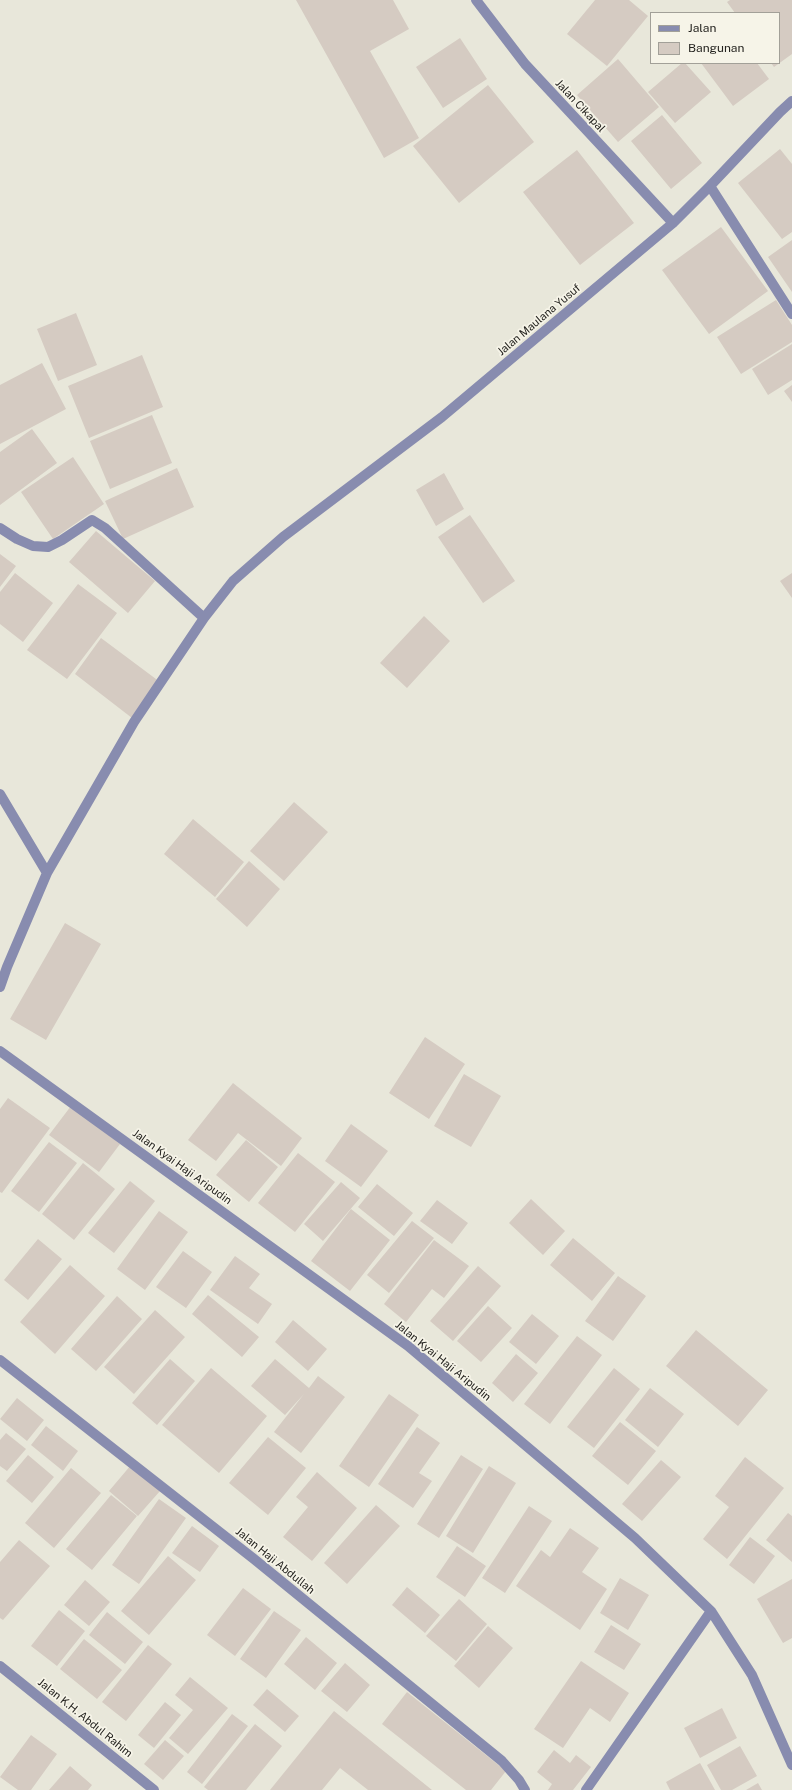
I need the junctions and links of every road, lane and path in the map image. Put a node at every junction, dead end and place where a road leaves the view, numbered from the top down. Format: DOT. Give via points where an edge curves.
graph roads {
  1 [pos="476,0"];
  2 [pos="792,101"];
  3 [pos="710,186"];
  4 [pos="674,223"];
  5 [pos="792,314"];
  6 [pos="0,528"];
  7 [pos="204,618"];
  8 [pos="0,794"];
  9 [pos="47,873"];
  10 [pos="0,987"];
  11 [pos="0,1051"];
  12 [pos="0,1360"];
  13 [pos="711,1611"];
  14 [pos="0,1666"];
  15 [pos="792,1764"];
  16 [pos="154,1790"];
  17 [pos="525,1790"];
  18 [pos="586,1790"];
  1 -- 4 [label="street, Jalan Cikapal" via="525,64"];
  2 -- 3 [label="street, Jalan Maulana Yusuf"];
  3 -- 4 [label="street, Jalan Maulana Yusuf"];
  3 -- 5 [label="street"];
  4 -- 7 [label="street, Jalan Maulana Yusuf" via="442,417 283,537 233,581"];
  6 -- 7 [label="street" via="33,546 48,547 92,520 105,528"];
  7 -- 9 [label="street, Jalan Maulana Yusuf" via="134,722"];
  8 -- 9 [label="street"];
  9 -- 10 [label="street, Jalan Maulana Yusuf"];
  11 -- 13 [label="street, Jalan Kyai Haji Aripudin" via="408,1346 635,1538"];
  12 -- 17 [label="street, Jalan Haji Abdullah" via="254,1559 502,1761"];
  13 -- 15 [label="street, Jalan Kyai Haji Aripudin" via="752,1675"];
  13 -- 18 [label="street"];
  14 -- 16 [label="street, Jalan K.H. Abdul Rahim"];
}
